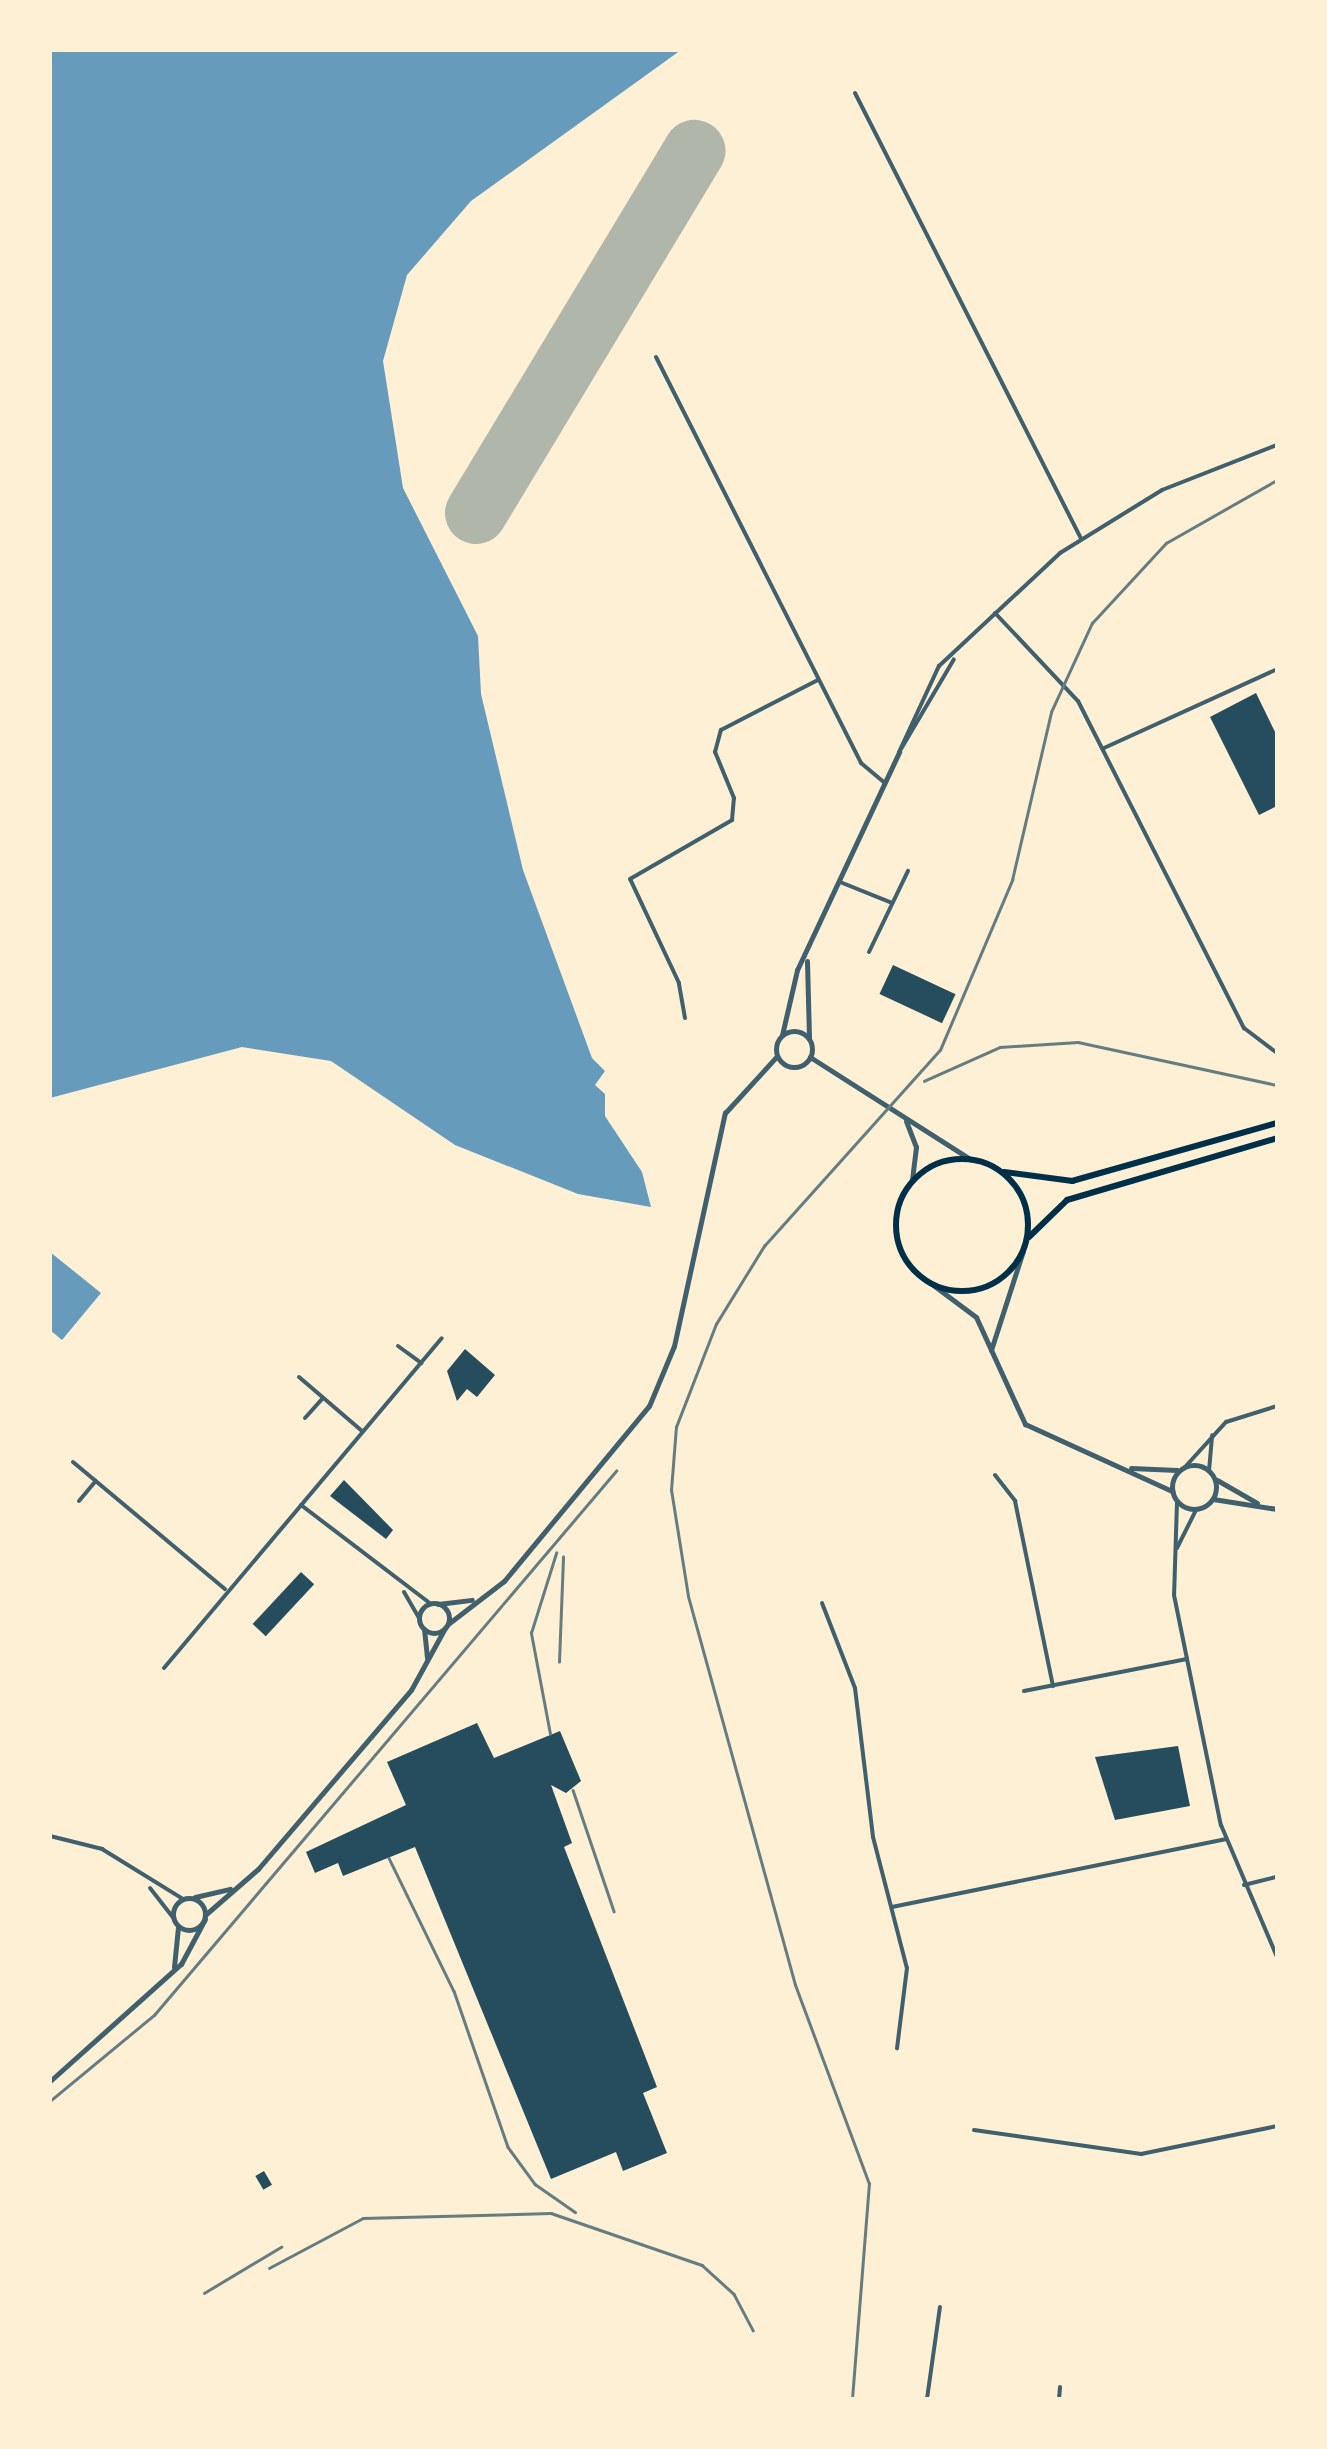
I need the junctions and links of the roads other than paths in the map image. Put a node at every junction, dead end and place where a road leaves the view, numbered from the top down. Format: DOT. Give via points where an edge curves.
graph roads {
  1 [pos="855,93"];
  2 [pos="656,357"];
  3 [pos="1277,445"];
  4 [pos="1080,538"];
  5 [pos="994,613"];
  6 [pos="954,659"];
  7 [pos="1277,669"];
  8 [pos="818,680"];
  9 [pos="1103,749"];
  10 [pos="899,752"];
  11 [pos="885,782"];
  12 [pos="908,870"];
  13 [pos="840,882"];
  14 [pos="892,904"];
  15 [pos="869,952"];
  16 [pos="808,958"];
  17 [pos="685,1018"];
  18 [pos="782,1036"];
  19 [pos="810,1041"];
  20 [pos="1277,1053"];
  21 [pos="778,1056"];
  22 [pos="810,1056"];
  23 [pos="906,1121"];
  24 [pos="1277,1123"];
  25 [pos="1277,1138"];
  26 [pos="970,1159"];
  27 [pos="1003,1172"];
  28 [pos="912,1180"];
  29 [pos="1026,1241"];
  30 [pos="1024,1250"];
  31 [pos="929,1282"];
  32 [pos="442,1338"];
  33 [pos="398,1346"];
  34 [pos="991,1350"];
  35 [pos="420,1362"];
  36 [pos="299,1377"];
  37 [pos="323,1398"];
  38 [pos="1277,1406"];
  39 [pos="305,1418"];
  40 [pos="362,1431"];
  41 [pos="1212,1435"];
  42 [pos="73,1462"];
  43 [pos="1131,1468"];
  44 [pos="1182,1468"];
  45 [pos="1209,1470"];
  46 [pos="995,1476"];
  47 [pos="1215,1478"];
  48 [pos="96,1482"];
  49 [pos="1172,1490"];
  50 [pos="1213,1500"];
  51 [pos="79,1501"];
  52 [pos="1177,1502"];
  53 [pos="1257,1503"];
  54 [pos="301,1504"];
  55 [pos="1277,1508"];
  56 [pos="1196,1510"];
  57 [pos="1177,1548"];
  58 [pos="225,1588"];
  59 [pos="403,1590"];
  60 [pos="475,1599"];
  61 [pos="822,1603"];
  62 [pos="433,1604"];
  63 [pos="419,1618"];
  64 [pos="446,1626"];
  65 [pos="424,1628"];
  66 [pos="1187,1658"];
  67 [pos="428,1661"];
  68 [pos="164,1668"];
  69 [pos="1053,1686"];
  70 [pos="1024,1692"];
  71 [pos="50,1836"];
  72 [pos="1224,1839"];
  73 [pos="1277,1876"];
  74 [pos="147,1884"];
  75 [pos="1244,1886"];
  76 [pos="230,1889"];
  77 [pos="192,1898"];
  78 [pos="183,1899"];
  79 [pos="892,1908"];
  80 [pos="205,1917"];
  81 [pos="175,1922"];
  82 [pos="1277,1957"];
  83 [pos="174,1968"];
  84 [pos="896,2048"];
  85 [pos="50,2081"];
  86 [pos="1277,2126"];
  87 [pos="974,2130"];
  88 [pos="940,2307"];
  89 [pos="1060,2387"];
  90 [pos="490,2399"];
  91 [pos="505,2399"];
  92 [pos="927,2399"];
  93 [pos="1059,2399"];
  1 -- 4 [label="street"];
  2 -- 8 [label="street"];
  3 -- 4 [label="street" via="1176,484"];
  4 -- 5 [label="street"];
  5 -- 6 [label="street"];
  5 -- 9 [label="street" via="1068,686"];
  6 -- 10 [label="street"];
  6 -- 10 [label="street" via="920,696"];
  7 -- 9 [label="street"];
  8 -- 11 [label="street" via="861,763"];
  8 -- 17 [label="street" via="721,730 714,752 734,798 732,820 630,879 679,982"];
  9 -- 20 [label="street" via="1254,1041"];
  10 -- 11 [label="street"];
  11 -- 13 [label="street"];
  12 -- 14 [label="street"];
  13 -- 14 [label="street"];
  13 -- 16 [label="street"];
  14 -- 15 [label="street"];
  16 -- 18 [label="street"];
  16 -- 19 [label="street"];
  18 -- 19 [label="street" via="797,1031"];
  18 -- 21 [label="street"];
  19 -- 22 [label="street"];
  21 -- 22 [label="street" via="796,1066"];
  21 -- 60 [label="street" via="724,1112 674,1346 649,1406 518,1565"];
  22 -- 23 [label="street"];
  23 -- 26 [label="street"];
  23 -- 28 [label="street" via="916,1147"];
  24 -- 27 [label="main road" via="1072,1182 1030,1181"];
  25 -- 29 [label="main road" via="1045,1213"];
  26 -- 27 [label="main road"];
  26 -- 28 [label="main road"];
  27 -- 29 [label="main road" via="1026,1208"];
  28 -- 31 [label="main road" via="898,1207 897,1240"];
  29 -- 30 [label="main road"];
  30 -- 31 [label="main road" via="982,1288"];
  30 -- 34 [label="street"];
  31 -- 34 [label="street" via="968,1307"];
  32 -- 35 [label="street"];
  33 -- 35 [label="street"];
  34 -- 43 [label="street" via="999,1384 1025,1424 1058,1445"];
  35 -- 40 [label="street"];
  36 -- 37 [label="street"];
  37 -- 39 [label="street"];
  37 -- 40 [label="street"];
  38 -- 41 [label="street" via="1236,1416"];
  40 -- 54 [label="street"];
  41 -- 44 [label="street"];
  41 -- 45 [label="street"];
  42 -- 48 [label="street"];
  43 -- 44 [label="street"];
  43 -- 49 [label="street"];
  44 -- 45 [label="street"];
  44 -- 49 [label="street"];
  45 -- 47 [label="street"];
  46 -- 69 [label="street" via="1015,1500"];
  47 -- 50 [label="street"];
  47 -- 53 [label="street"];
  48 -- 51 [label="street"];
  48 -- 58 [label="street"];
  49 -- 52 [label="street"];
  50 -- 53 [label="street"];
  50 -- 56 [label="street"];
  52 -- 56 [label="street"];
  52 -- 57 [label="street"];
  53 -- 55 [label="street"];
  54 -- 58 [label="street"];
  54 -- 59 [label="street"];
  56 -- 57 [label="street"];
  57 -- 66 [label="street" via="1174,1596"];
  58 -- 68 [label="street"];
  59 -- 62 [label="street"];
  59 -- 63 [label="street"];
  60 -- 62 [label="street"];
  60 -- 64 [label="street"];
  61 -- 79 [label="street" via="855,1688"];
  62 -- 63 [label="street"];
  62 -- 64 [label="street"];
  63 -- 65 [label="street"];
  64 -- 65 [label="street"];
  64 -- 67 [label="street"];
  65 -- 67 [label="street"];
  66 -- 69 [label="street"];
  66 -- 72 [label="street"];
  67 -- 76 [label="street" via="283,1841"];
  69 -- 70 [label="street"];
  71 -- 74 [label="street" via="102,1849"];
  72 -- 75 [label="street"];
  72 -- 79 [label="street"];
  73 -- 75 [label="street"];
  74 -- 78 [label="street"];
  74 -- 81 [label="street"];
  75 -- 82 [label="street"];
  76 -- 77 [label="street"];
  76 -- 80 [label="street"];
  77 -- 78 [label="street"];
  77 -- 80 [label="street"];
  78 -- 81 [label="street"];
  79 -- 84 [label="street" via="908,1977"];
  80 -- 81 [label="street" via="190,1930"];
  80 -- 83 [label="street"];
  81 -- 83 [label="street"];
  83 -- 85 [label="street" via="109,2038"];
  86 -- 87 [label="street" via="1141,2154"];
  88 -- 92 [label="street"];
  89 -- 93 [label="street"];
  90 -- 91 [label="street"];
}
